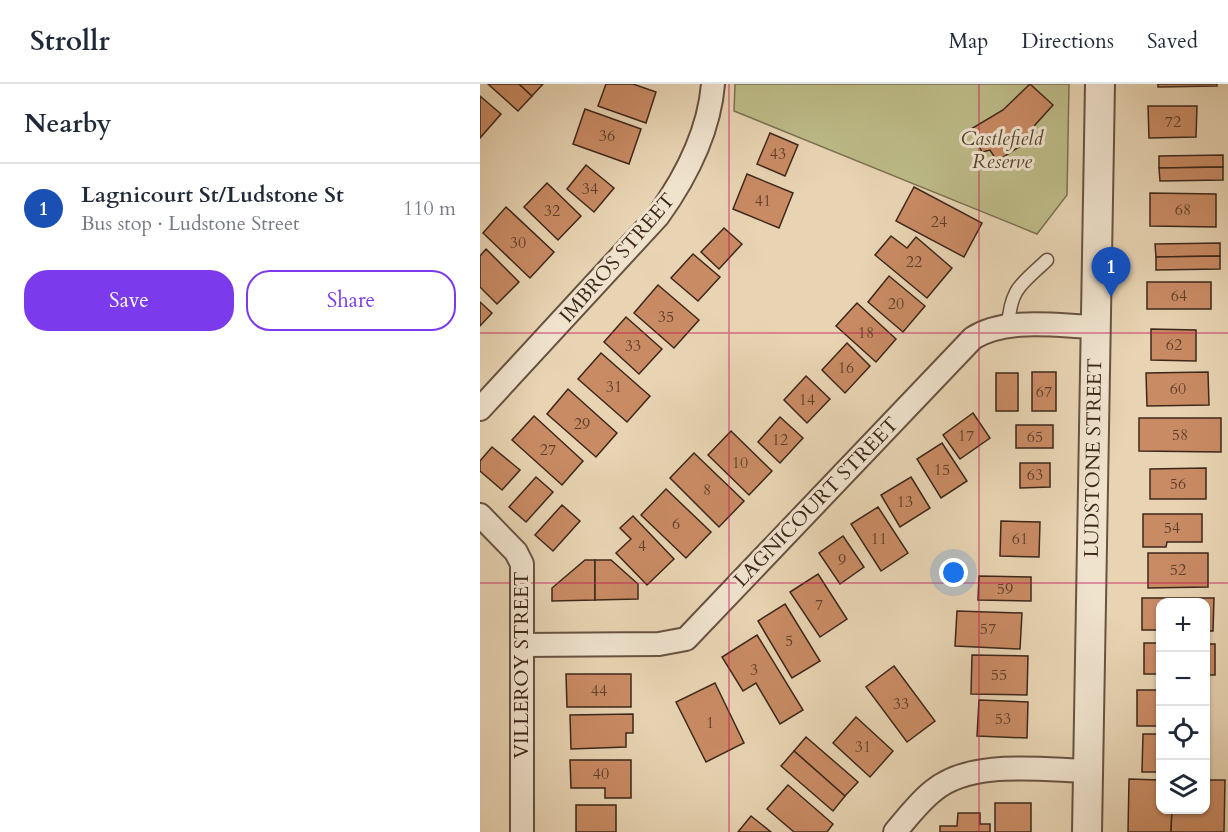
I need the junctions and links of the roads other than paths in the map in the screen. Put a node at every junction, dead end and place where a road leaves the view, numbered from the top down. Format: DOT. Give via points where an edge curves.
graph roads {
  1 [pos="713,84"];
  2 [pos="1100,84"];
  3 [pos="1047,260"];
  4 [pos="1008,326"];
  5 [pos="1096,327"];
  6 [pos="480,409"];
  7 [pos="480,515"];
  8 [pos="522,645"];
  9 [pos="1088,771"];
  10 [pos="522,832"];
  11 [pos="895,832"];
  12 [pos="1087,832"];
  1 -- 6 [label="street, IMBROS STREET" via="706,124 677,190 658,216"];
  2 -- 5 [label="street, LUDSTONE STREET"];
  3 -- 4 [label="lane" via="1013,293"];
  4 -- 5 [label="street, LAGNICOURT STREET"];
  4 -- 8 [label="street, LAGNICOURT STREET" via="978,334 968,343 686,639 659,644"];
  5 -- 9 [label="street, LUDSTONE STREET"];
  7 -- 8 [label="street, VILLEROY STREET" via="516,552 522,564"];
  8 -- 10 [label="street, VILLEROY STREET"];
  9 -- 11 [label="street" via="977,772 934,790"];
  9 -- 12 [label="street, LUDSTONE STREET"];
}
